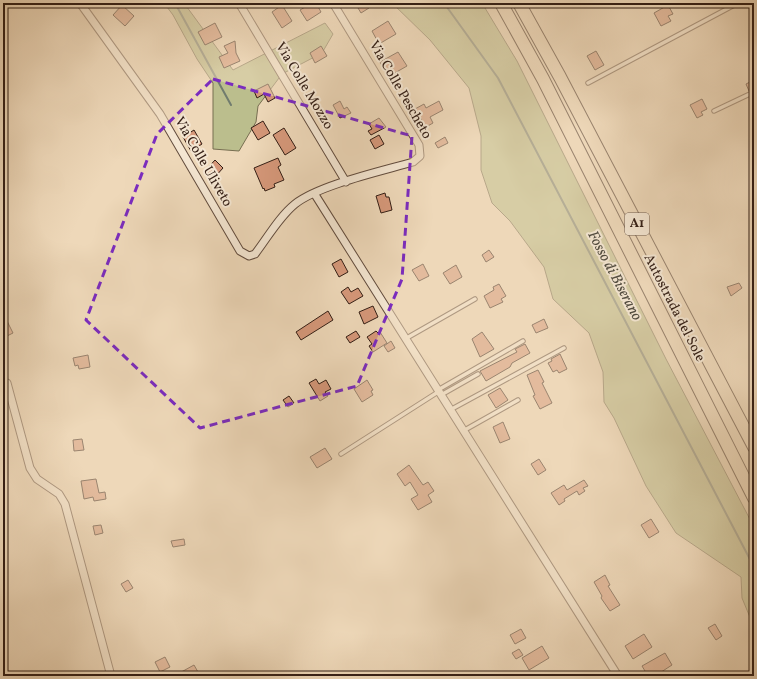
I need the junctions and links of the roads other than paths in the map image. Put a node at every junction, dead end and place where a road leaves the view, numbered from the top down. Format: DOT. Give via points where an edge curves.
graph roads {
  1 [pos="80,3"];
  2 [pos="239,3"];
  3 [pos="334,3"];
  4 [pos="501,3"];
  5 [pos="519,3"];
  6 [pos="738,3"];
  7 [pos="588,83"];
  8 [pos="754,92"];
  9 [pos="714,111"];
  10 [pos="346,182"];
  11 [pos="314,193"];
  12 [pos="475,299"];
  13 [pos="405,339"];
  14 [pos="523,341"];
  15 [pos="564,348"];
  16 [pos="478,374"];
  17 [pos="7,383"];
  18 [pos="439,392"];
  19 [pos="518,400"];
  20 [pos="450,410"];
  21 [pos="463,431"];
  22 [pos="754,446"];
  23 [pos="341,454"];
  24 [pos="754,498"];
  25 [pos="111,676"];
  26 [pos="618,676"];
  1 -- 11 [label="street, Via Colle Uliveto" via="160,114 242,253 247,256 255,254 294,205"];
  2 -- 10 [label="street, Via Colle Mozzo"];
  3 -- 10 [label="street, Via Colle Pescheto" via="421,152 415,162"];
  4 -- 24 [label="highway, Autostrada del Sole / A1" via="543,79"];
  5 -- 22 [label="highway, Autostrada del Sole / A1"];
  6 -- 7 [label="lane"];
  8 -- 9 [label="lane"];
  10 -- 11 [label="street, Via Colle Pescheto"];
  11 -- 13 [label="street"];
  12 -- 13 [label="lane"];
  13 -- 18 [label="street"];
  14 -- 18 [label="lane"];
  15 -- 20 [label="lane"];
  16 -- 18 [label="lane"];
  17 -- 25 [label="street" via="30,468 41,482 59,494 64,501"];
  18 -- 20 [label="street"];
  18 -- 23 [label="lane"];
  19 -- 21 [label="lane"];
  20 -- 21 [label="street"];
  21 -- 26 [label="street"];
}
